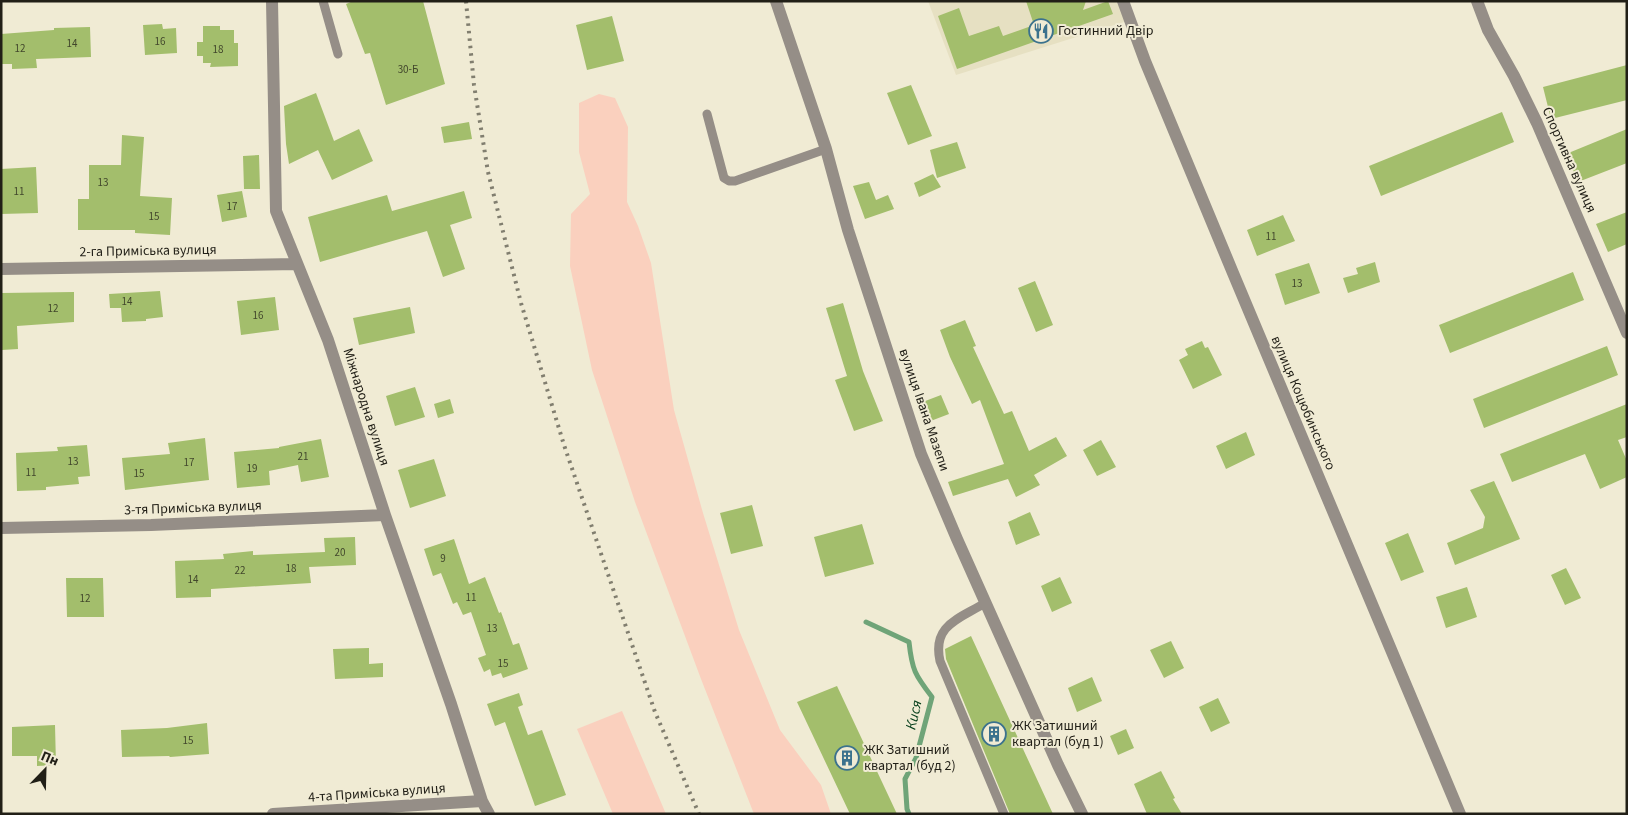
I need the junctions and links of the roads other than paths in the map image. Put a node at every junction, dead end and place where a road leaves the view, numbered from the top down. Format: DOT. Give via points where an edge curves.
graph roads {
  1 [pos="272,1"];
  2 [pos="323,1"];
  3 [pos="776,1"];
  4 [pos="1123,1"];
  5 [pos="1477,1"];
  6 [pos="338,54"];
  7 [pos="706,114"];
  8 [pos="826,149"];
  9 [pos="296,264"];
  10 [pos="1,269"];
  11 [pos="1627,334"];
  12 [pos="385,515"];
  13 [pos="1,528"];
  14 [pos="985,603"];
  15 [pos="482,801"];
  16 [pos="273,814"];
  17 [pos="489,814"];
  18 [pos="1004,814"];
  19 [pos="1082,814"];
  20 [pos="1460,814"];
  1 -- 9 [label="street, Міжнародна вулиця" via="276,211"];
  2 -- 6 [label="lane"];
  3 -- 8 [label="street, вулиця Івана Мазепи"];
  4 -- 20 [label="street, вулиця Коцюбинського" via="1229,265"];
  5 -- 11 [label="street, Спортивна вулиця" via="1488,30 1544,140"];
  7 -- 8 [label="lane" via="724,178 729,181"];
  8 -- 14 [label="street, вулиця Івана Мазепи" via="848,230 921,454"];
  9 -- 10 [label="street, 2-га Приміська вулиця"];
  9 -- 12 [label="street, Міжнародна вулиця" via="328,340"];
  12 -- 13 [label="street, 3-тя Приміська вулиця"];
  12 -- 15 [label="street, Міжнародна вулиця"];
  14 -- 18 [label="lane" via="945,627 937,646 940,661"];
  14 -- 19 [label="street, вулиця Івана Мазепи"];
  15 -- 16 [label="street, 4-та Приміська вулиця"];
  15 -- 17 [label="street, Міжнародна вулиця"];
}
